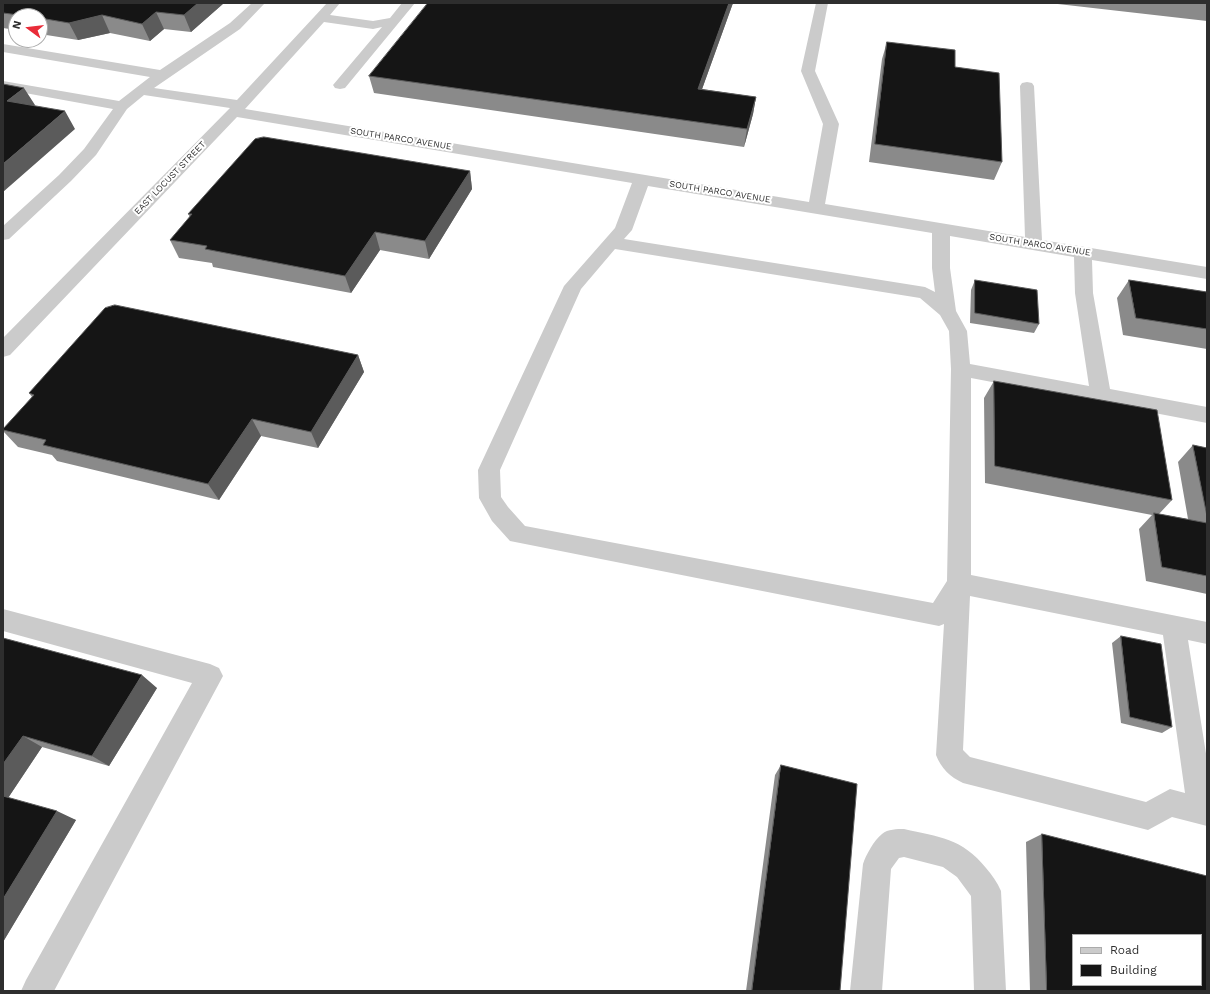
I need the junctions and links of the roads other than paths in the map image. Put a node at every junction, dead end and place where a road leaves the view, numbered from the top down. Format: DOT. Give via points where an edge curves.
graph roads {
  1 [pos="259,3"];
  2 [pos="334,3"];
  3 [pos="409,3"];
  4 [pos="822,3"];
  5 [pos="321,18"];
  6 [pos="394,21"];
  7 [pos="3,48"];
  8 [pos="162,75"];
  9 [pos="3,85"];
  10 [pos="340,85"];
  11 [pos="1027,86"];
  12 [pos="141,90"];
  13 [pos="122,106"];
  14 [pos="237,108"];
  15 [pos="642,179"];
  16 [pos="816,208"];
  17 [pos="941,229"];
  18 [pos="3,235"];
  19 [pos="611,243"];
  20 [pos="1034,244"];
  21 [pos="1083,252"];
  22 [pos="1207,273"];
  23 [pos="946,311"];
  24 [pos="3,350"];
  25 [pos="961,369"];
  26 [pos="1101,395"];
  27 [pos="1207,415"];
  28 [pos="960,583"];
  29 [pos="3,620"];
  30 [pos="1174,626"];
  31 [pos="1207,633"];
  32 [pos="1204,812"];
  33 [pos="37,991"];
  34 [pos="866,991"];
  35 [pos="990,991"];
  1 -- 8 [label="street" via="235,26"];
  2 -- 5 [label="street, EAST LOCUST STREET"];
  3 -- 6 [label="street"];
  4 -- 16 [label="street" via="808,71 831,124"];
  5 -- 6 [label="street" via="373,25"];
  5 -- 14 [label="street, EAST LOCUST STREET"];
  6 -- 10 [label="street"];
  7 -- 8 [label="street"];
  8 -- 12 [label="street"];
  9 -- 13 [label="street"];
  11 -- 20 [label="street"];
  12 -- 13 [label="street"];
  12 -- 14 [label="street, SOUTH PARCO AVENUE"];
  13 -- 18 [label="street" via="90,152"];
  14 -- 15 [label="street, SOUTH PARCO AVENUE"];
  14 -- 24 [label="street, EAST LOCUST STREET"];
  15 -- 16 [label="street, SOUTH PARCO AVENUE"];
  15 -- 19 [label="street" via="623,230"];
  16 -- 17 [label="street, SOUTH PARCO AVENUE"];
  17 -- 20 [label="street, SOUTH PARCO AVENUE"];
  17 -- 23 [label="street" via="941,268"];
  19 -- 23 [label="street" via="925,293"];
  19 -- 28 [label="street" via="573,286 489,470 490,498 518,534 939,615"];
  20 -- 21 [label="street, SOUTH PARCO AVENUE"];
  21 -- 22 [label="street, SOUTH PARCO AVENUE"];
  21 -- 26 [label="street" via="1084,293"];
  23 -- 25 [label="street" via="958,331"];
  25 -- 26 [label="street"];
  25 -- 28 [label="street"];
  26 -- 27 [label="street"];
  28 -- 30 [label="street"];
  28 -- 32 [label="street" via="949,755 963,769 1148,816 1170,802"];
  29 -- 33 [label="street" via="210,676"];
  30 -- 31 [label="street"];
  30 -- 32 [label="street"];
  34 -- 35 [label="street" via="877,864 892,844 904,843 950,854 967,868 986,890"];
}
